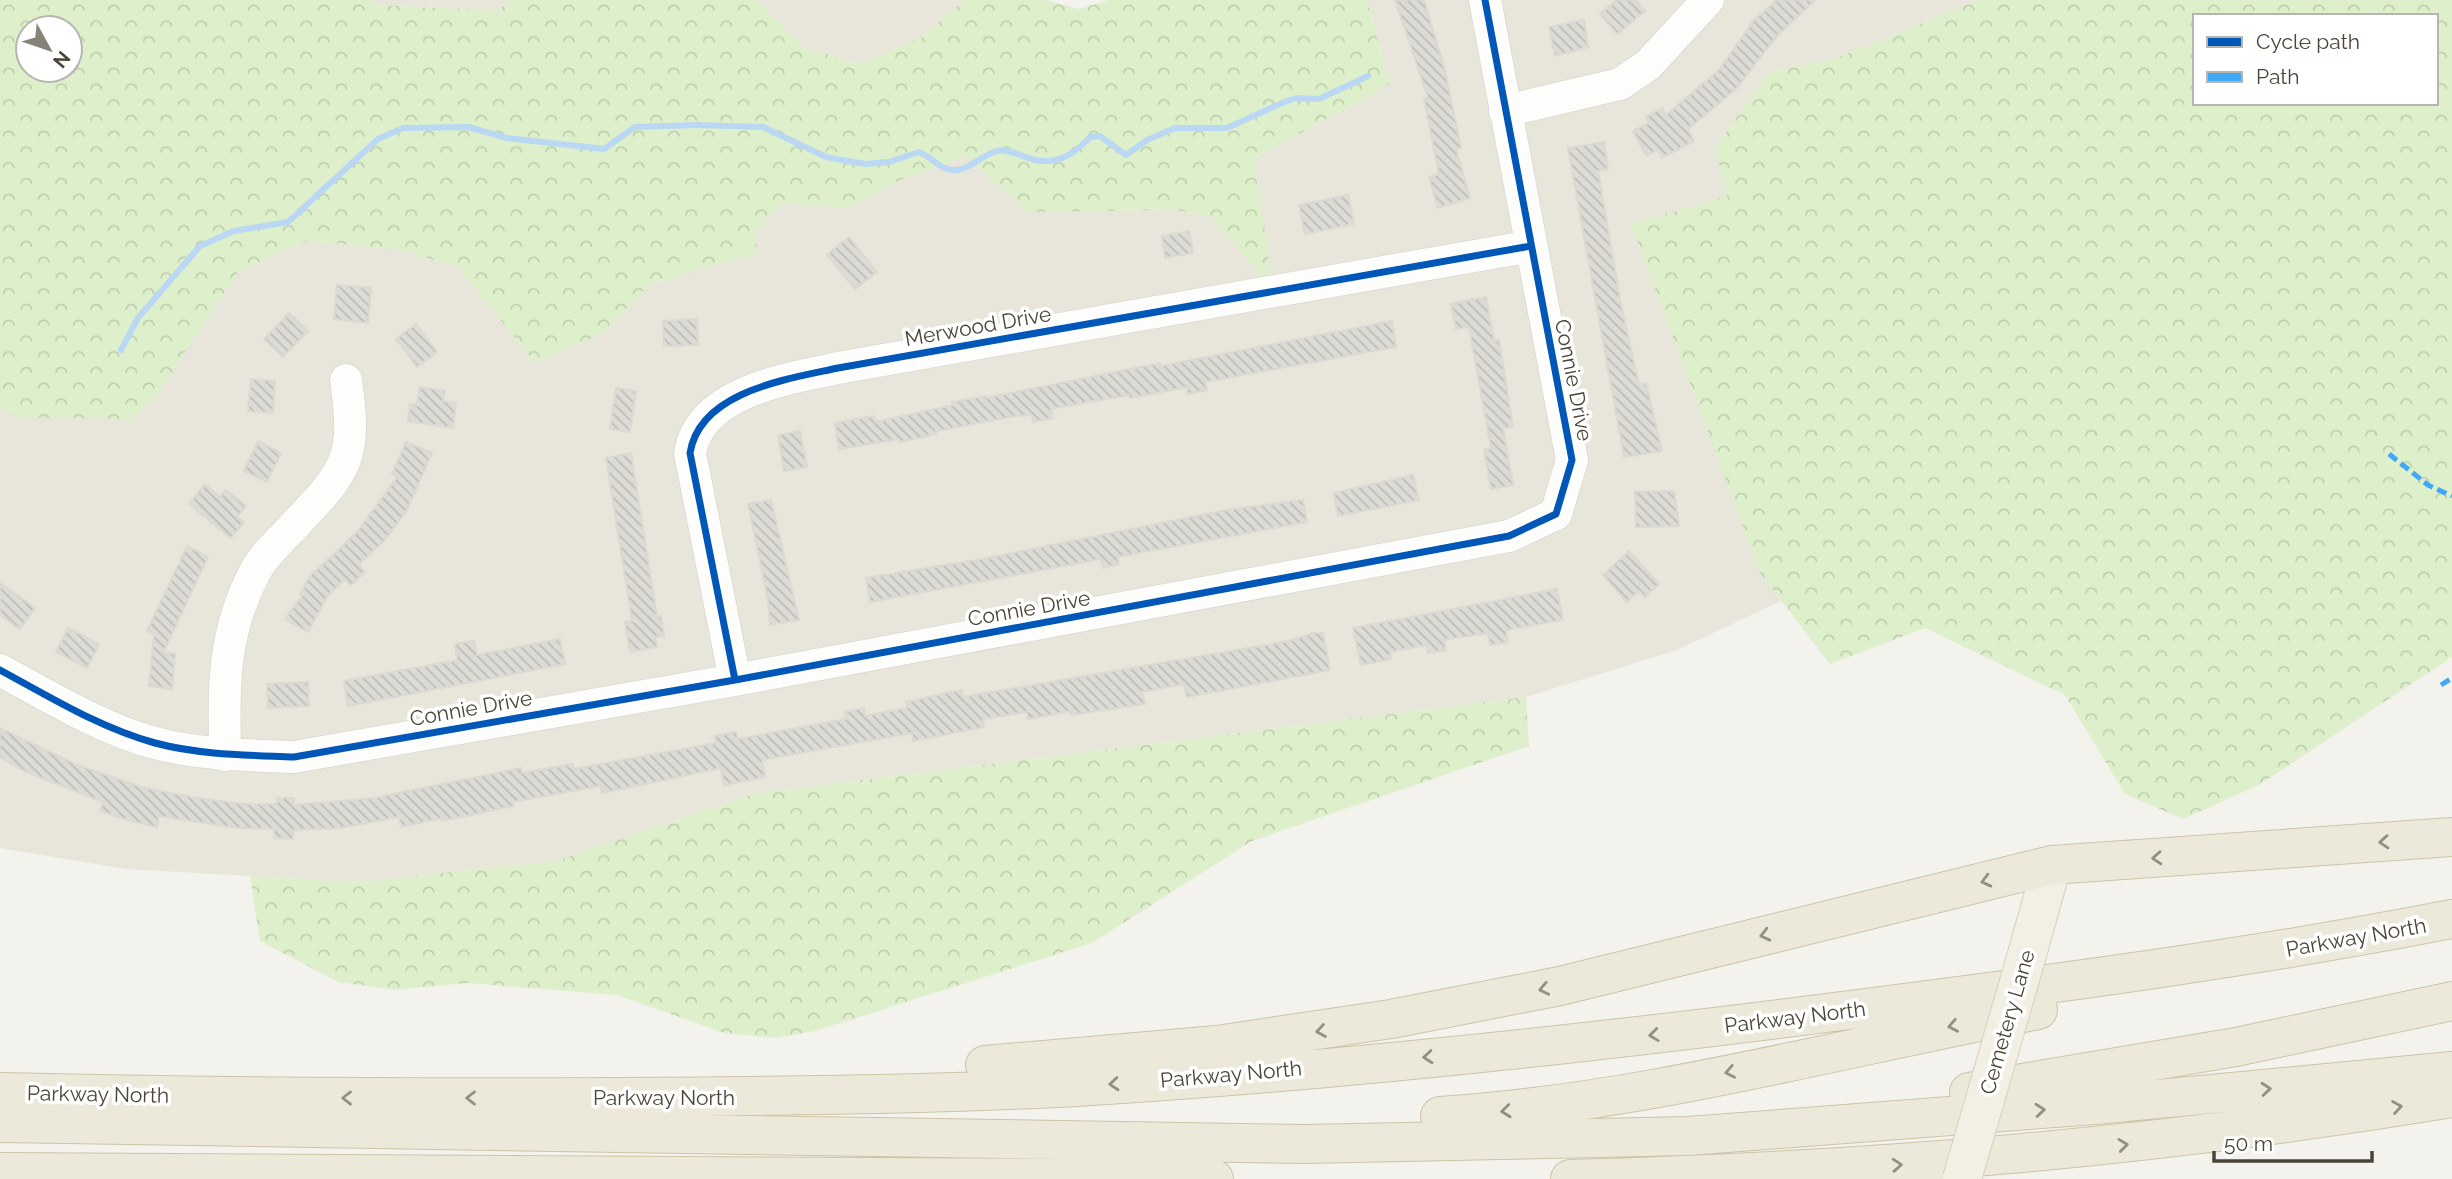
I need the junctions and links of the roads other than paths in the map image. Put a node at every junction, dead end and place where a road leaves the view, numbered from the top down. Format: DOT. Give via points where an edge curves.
graph roads {
  1 [pos="1485,0"];
  2 [pos="1708,0"];
  3 [pos="1505,111"];
  4 [pos="1531,246"];
  5 [pos="346,380"];
  6 [pos="0,670"];
  7 [pos="735,680"];
  8 [pos="225,755"];
  9 [pos="2452,837"];
  10 [pos="2052,865"];
  11 [pos="2450,919"];
  12 [pos="2452,1001"];
  13 [pos="2452,1071"];
  14 [pos="0,1092"];
  15 [pos="528,1097"];
  16 [pos="2452,1098"];
  17 [pos="0,1124"];
  18 [pos="360,1130"];
  19 [pos="1507,1139"];
  20 [pos="0,1172"];
  21 [pos="333,1177"];
  22 [pos="1214,1179"];
  23 [pos="1570,1179"];
  24 [pos="1962,1179"];
  1 -- 3 [label="street, Connie Drive"];
  2 -- 3 [label="street" via="1648,65 1619,84"];
  3 -- 4 [label="street, Connie Drive"];
  4 -- 7 [label="street, Connie Drive" via="1572,460 1556,514 1509,536 1466,545"];
  4 -- 7 [label="street, Merwood Drive" via="838,368 739,397 707,418 690,453"];
  5 -- 8 [label="street" via="352,424 348,458 323,496 256,568 238,606 224,682"];
  6 -- 8 [label="street, Connie Drive" via="75,711 155,743"];
  7 -- 8 [label="street, Connie Drive" via="294,757"];
  9 -- 10 [label="highway, one-way"];
  10 -- 15 [label="highway, one-way" via="1560,986 1303,1034 1119,1055"];
  10 -- 24 [label="main road, Cemetery Lane, bridge"];
  11 -- 15 [label="highway, Parkway North, one-way" via="2323,944 2076,981 1607,1041 1075,1087 790,1096"];
  11 -- 18 [label="highway, one-way" via="2374,953 2086,1000 1677,1083 1518,1110 1250,1125"];
  12 -- 19 [label="highway" via="2236,1047 2008,1086 1840,1108"];
  19 -- 13 [label="highway, one-way" via="1688,1136 1835,1127"];
  15 -- 14 [label="highway, Parkway North, one-way"];
  23 -- 16 [label="highway, one-way" via="1895,1166 2108,1147"];
  17 -- 18 [label="highway"];
  18 -- 19 [label="highway" via="1306,1144"];
  20 -- 21 [label="highway"];
  21 -- 22 [label="highway"];
}
